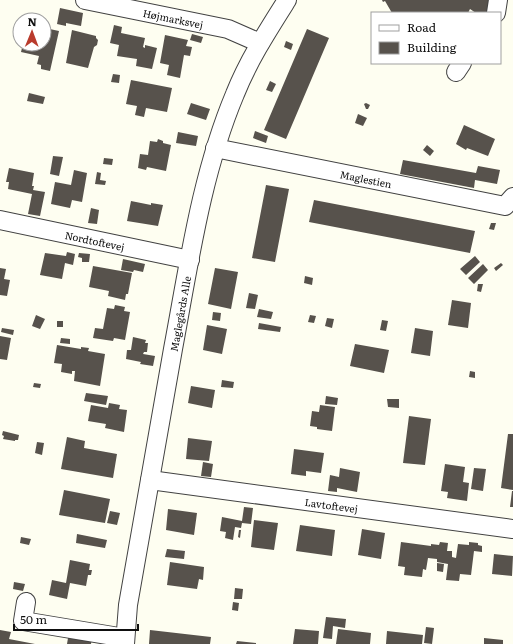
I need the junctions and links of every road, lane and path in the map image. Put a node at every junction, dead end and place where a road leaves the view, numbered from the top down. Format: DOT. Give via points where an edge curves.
graph roads {
  1 [pos="85,0"];
  2 [pos="287,0"];
  3 [pos="498,0"];
  4 [pos="496,12"];
  5 [pos="260,43"];
  6 [pos="215,148"];
  7 [pos="513,197"];
  8 [pos="0,220"];
  9 [pos="190,260"];
  10 [pos="150,480"];
  11 [pos="513,529"];
  12 [pos="26,602"];
  13 [pos="125,641"];
  1 -- 5 [label="street, Højmarksvej" via="228,29"];
  2 -- 5 [label="street, Maglegårds Alle"];
  3 -- 4 [label="street"];
  5 -- 6 [label="street, Maglegårds Alle" via="235,93"];
  6 -- 7 [label="street, Maglestien" via="506,206"];
  6 -- 9 [label="street, Maglegårds Alle"];
  8 -- 9 [label="street, Nordtoftevej"];
  9 -- 10 [label="street, Maglegårds Alle"];
  10 -- 11 [label="street, Lavtoftevej"];
  10 -- 13 [label="street, Maglegårds Alle" via="128,605"];
  12 -- 13 [label="street" via="23,622"];
}
